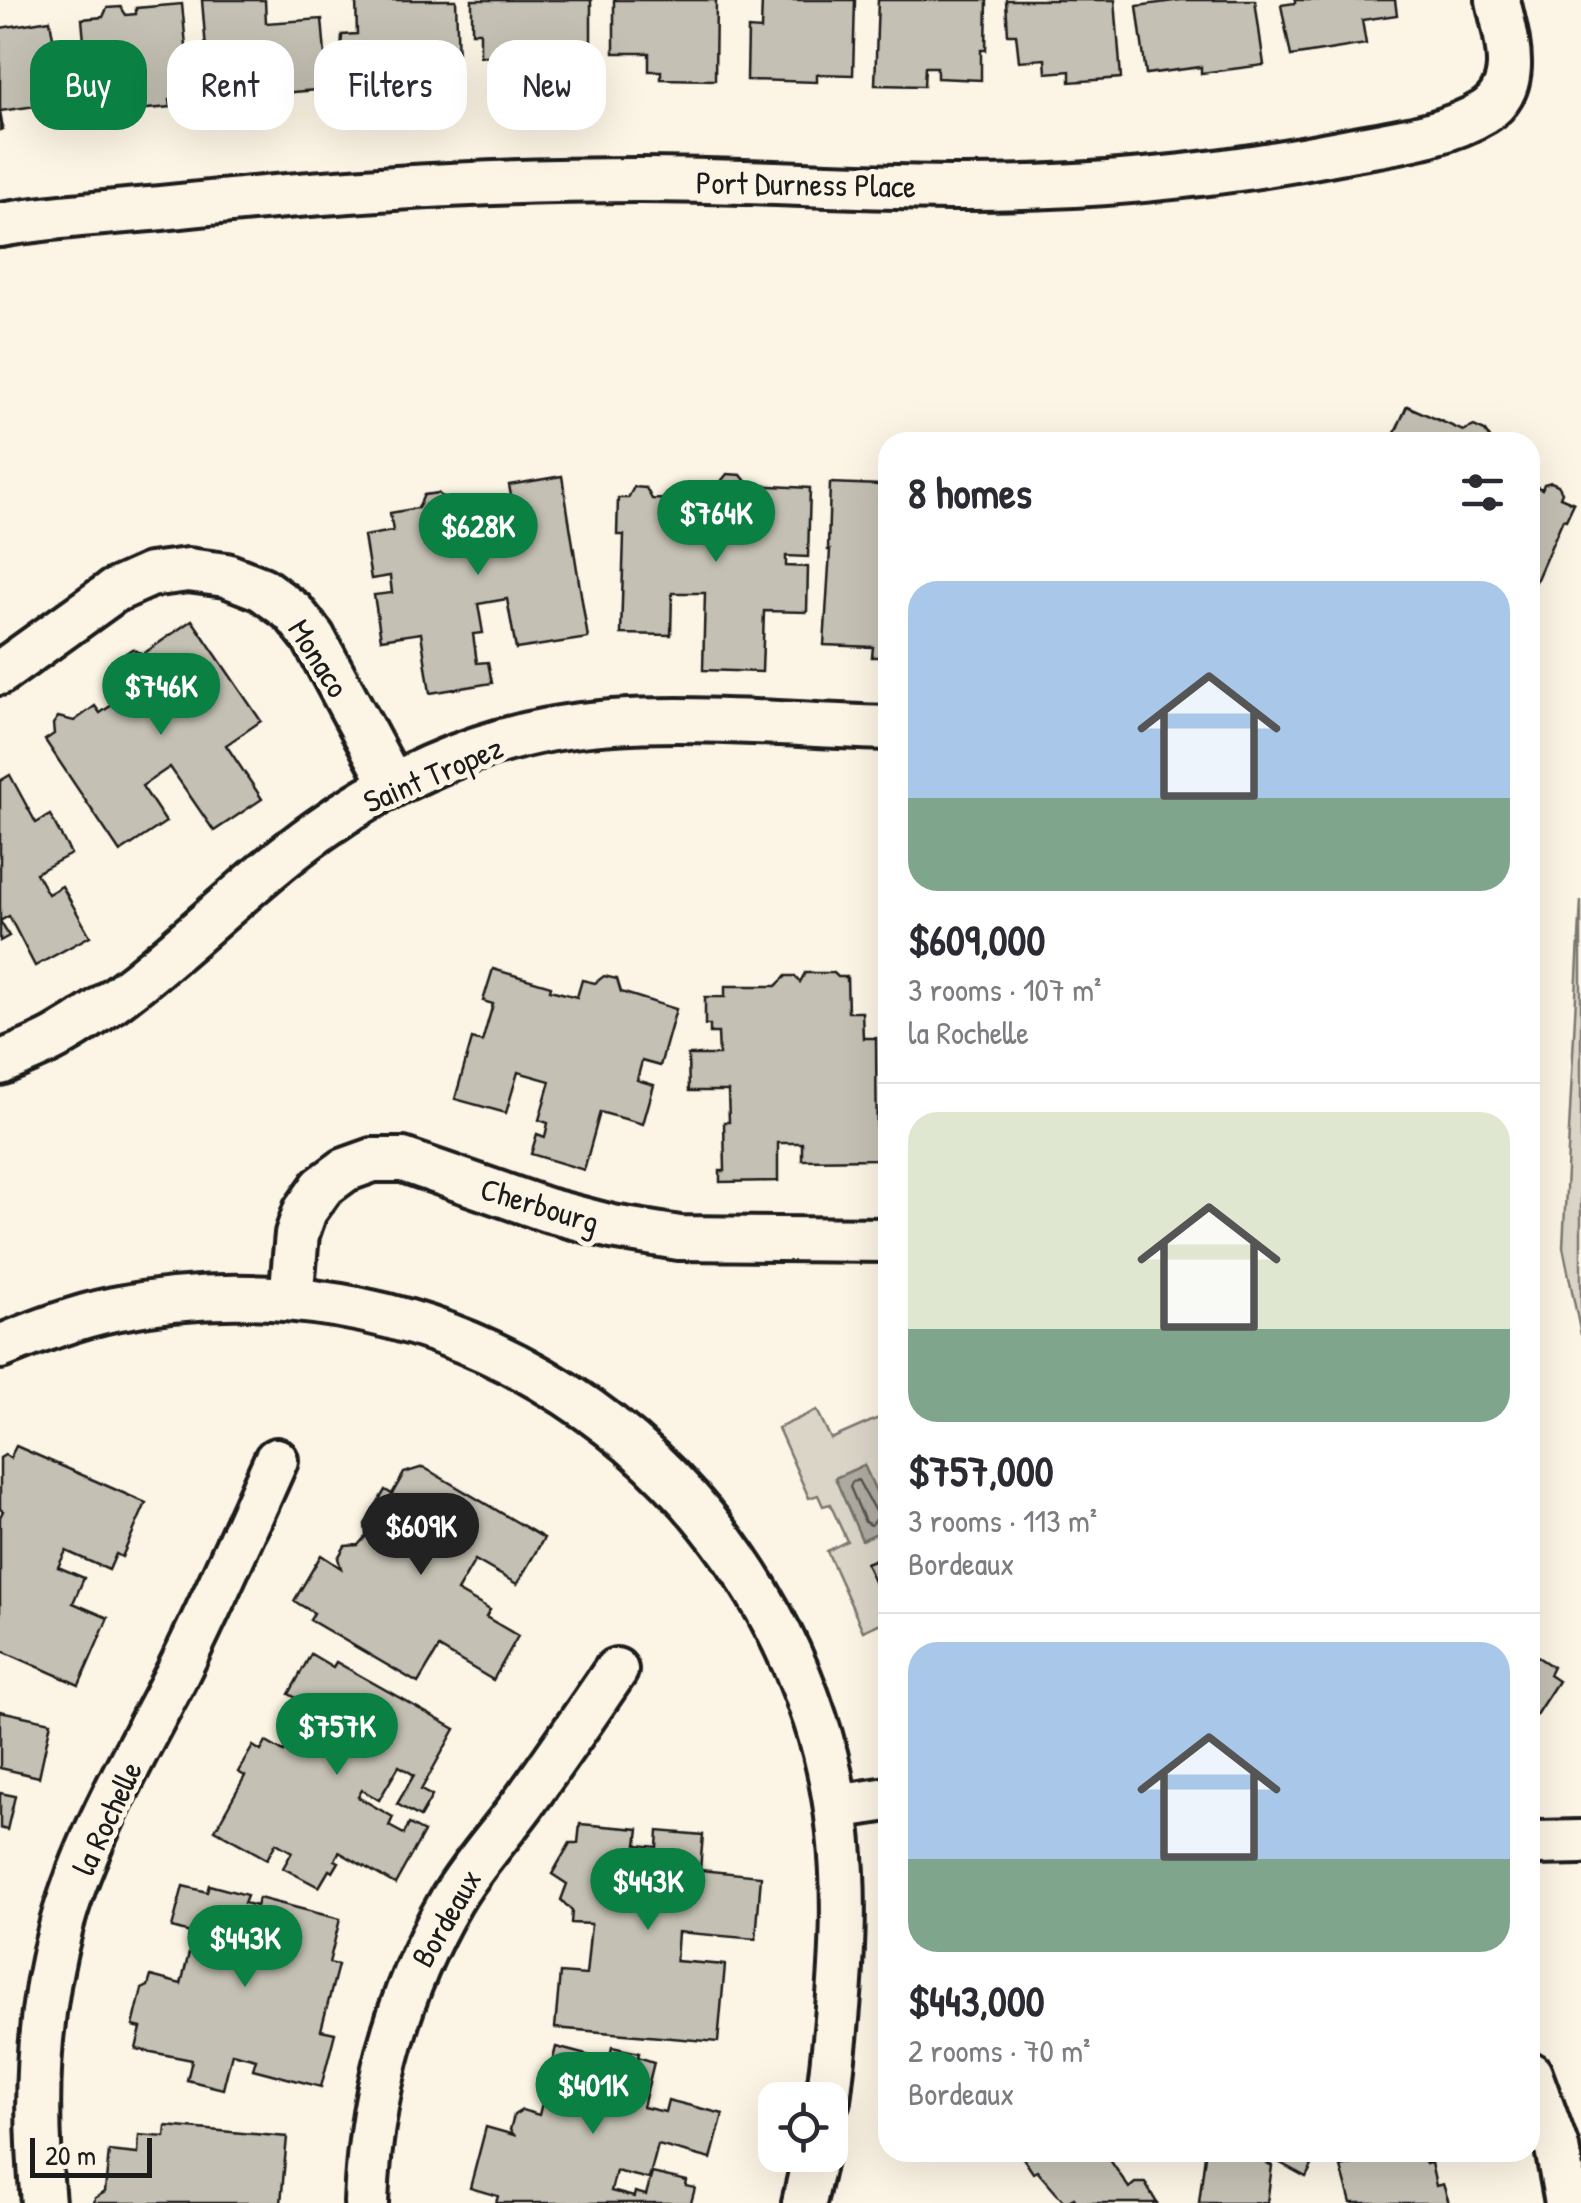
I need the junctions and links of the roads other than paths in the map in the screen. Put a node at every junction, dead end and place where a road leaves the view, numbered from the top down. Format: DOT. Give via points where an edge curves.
graph roads {
  1 [pos="1498,0"];
  2 [pos="0,225"];
  3 [pos="0,673"];
  4 [pos="878,728"];
  5 [pos="392,784"];
  6 [pos="0,1063"];
  7 [pos="878,1240"];
  8 [pos="292,1298"];
  9 [pos="0,1347"];
  10 [pos="276,1460"];
  11 [pos="616,1670"];
  12 [pos="878,1801"];
  13 [pos="836,1807"];
  14 [pos="1581,1842"];
  15 [pos="1540,1843"];
  16 [pos="830,2082"];
  17 [pos="1540,2101"];
  18 [pos="811,2172"];
  19 [pos="43,2203"];
  20 [pos="366,2203"];
  21 [pos="804,2203"];
  22 [pos="1567,2203"];
  1 -- 2 [label="street, Port Durness Place" via="1509,78 1486,111 1425,134 1299,160 1082,185 428,185"];
  3 -- 5 [label="street, Monaco" via="114,590 150,575 226,575 262,589 313,636"];
  4 -- 5 [label="street, Saint Tropez" via="642,720 554,729 470,751"];
  5 -- 6 [label="street, Saint Tropez" via="316,832 105,1006"];
  7 -- 8 [label="street, Cherbourg" via="679,1238 612,1228 421,1165 373,1160 322,1187 305,1211"];
  8 -- 9 [label="street" via="209,1296 114,1309"];
  8 -- 13 [label="street" via="398,1318 489,1350 545,1379 648,1455 722,1539 766,1605 816,1722"];
  10 -- 19 [label="street, la Rochelle" via="86,1855 62,1922 38,2064"];
  11 -- 20 [label="street, Bordeaux" via="452,1898 411,1980 376,2096"];
  12 -- 13 [label="street"];
  13 -- 16 [label="street" via="843,1879 841,1990"];
  14 -- 15 [label="street"];
  17 -- 22 [label="street"];
  18 -- 21 [label="street"];
}
